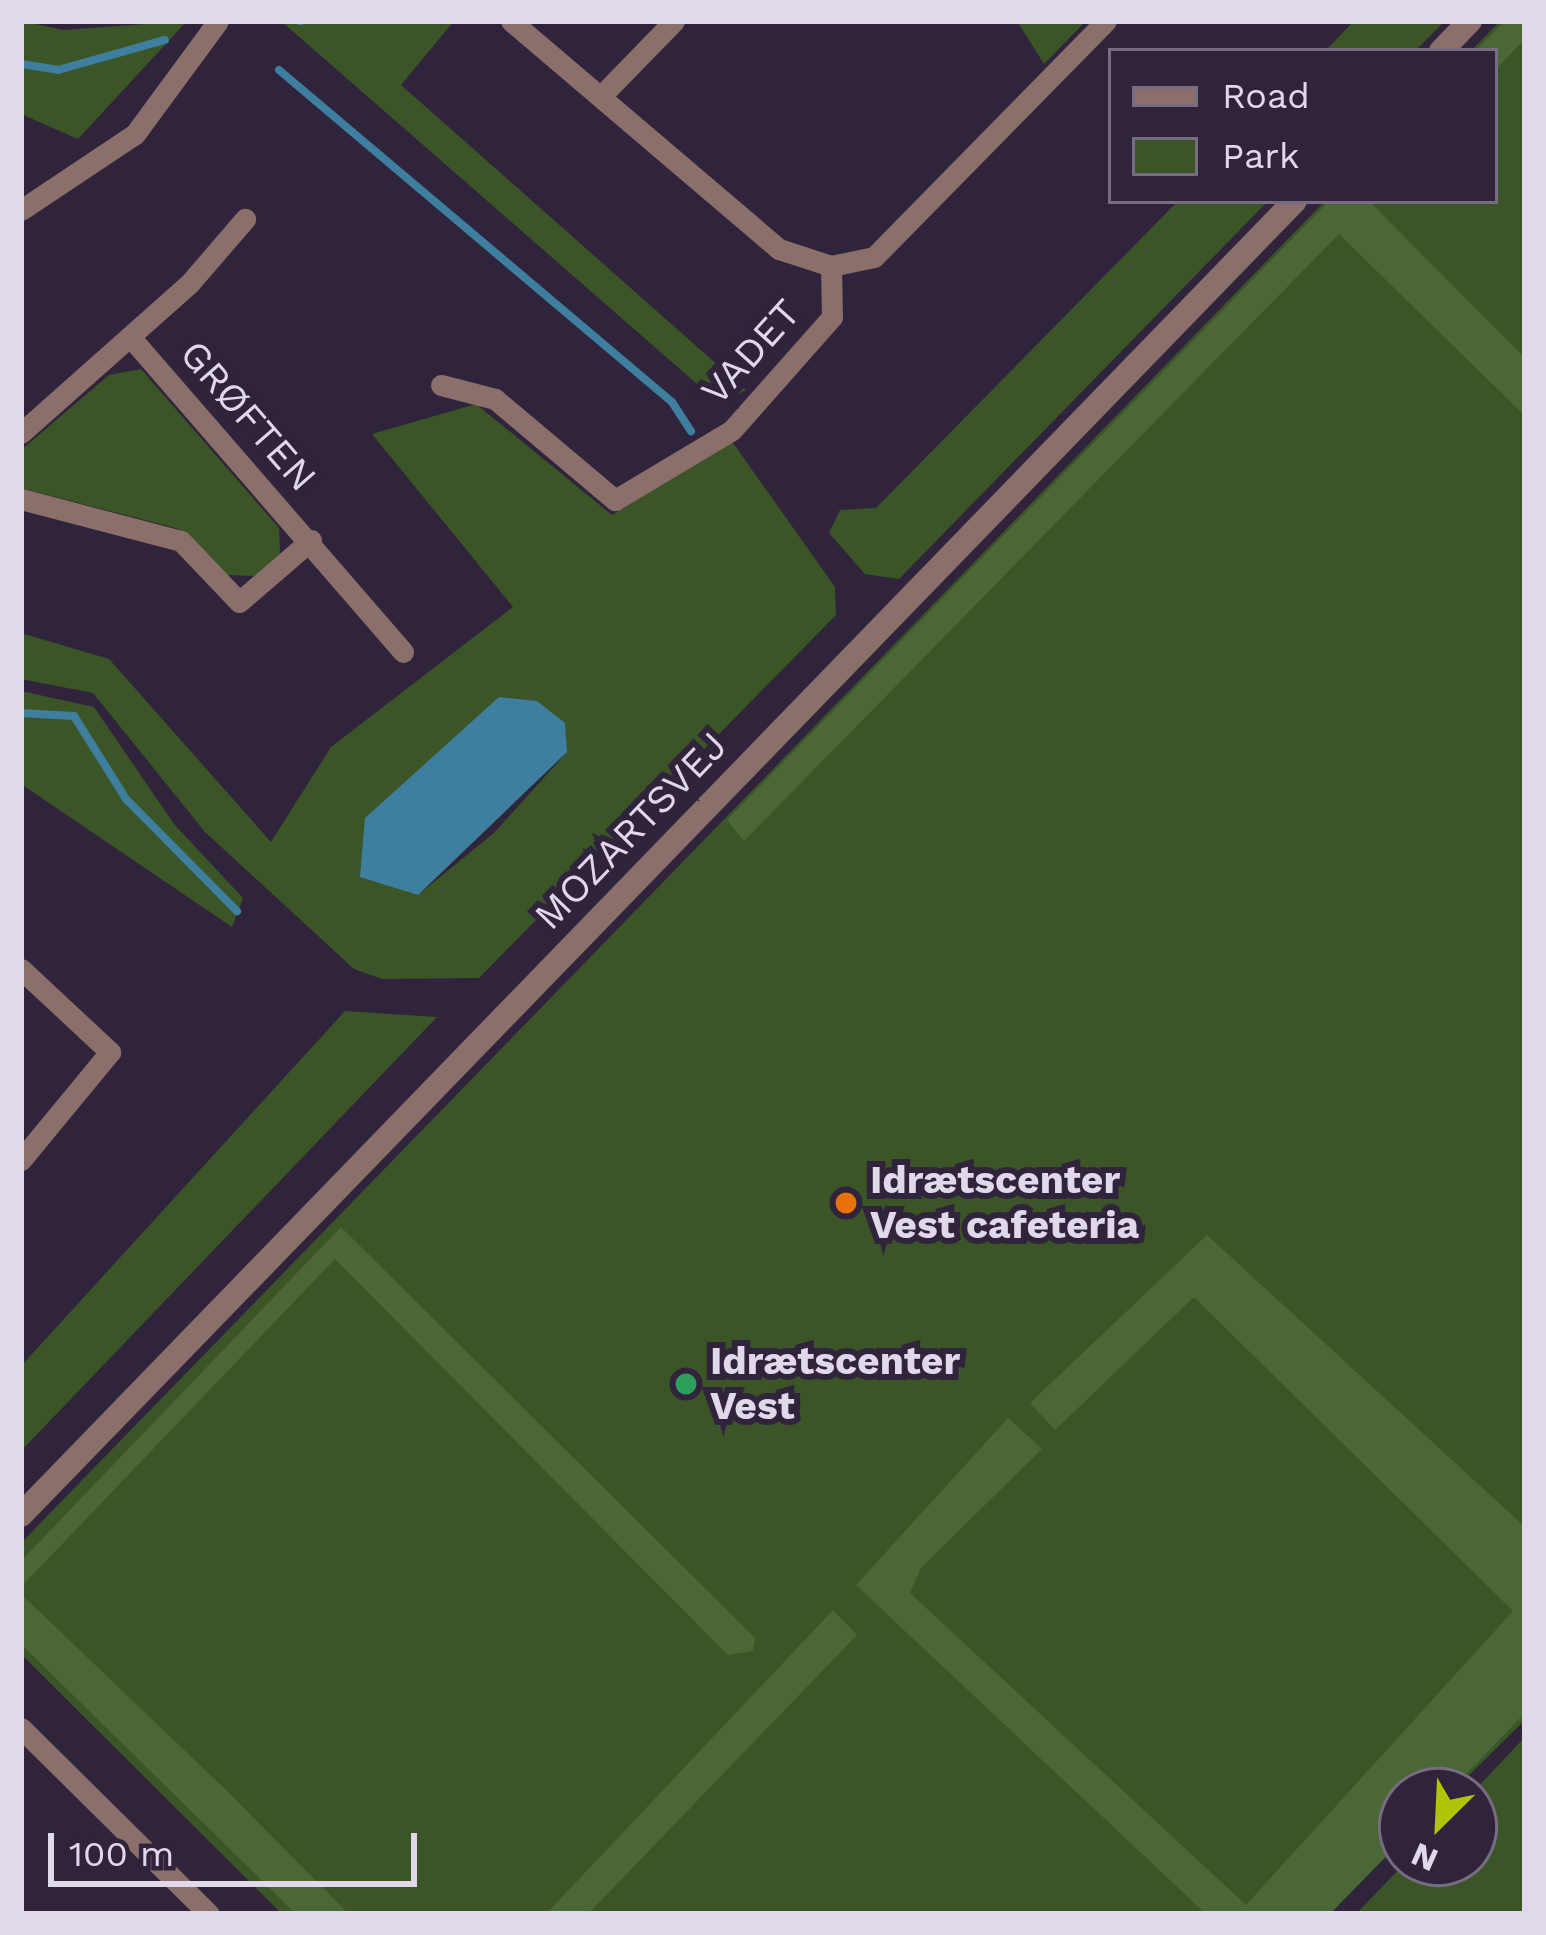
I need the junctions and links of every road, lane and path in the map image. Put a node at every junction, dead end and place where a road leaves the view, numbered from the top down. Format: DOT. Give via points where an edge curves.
graph roads {
  1 [pos="218,21"];
  2 [pos="511,21"];
  3 [pos="674,21"];
  4 [pos="1106,21"];
  5 [pos="1470,21"];
  6 [pos="1444,48"];
  7 [pos="603,94"];
  8 [pos="1292,204"];
  9 [pos="21,210"];
  10 [pos="245,219"];
  11 [pos="831,266"];
  12 [pos="132,338"];
  13 [pos="441,385"];
  14 [pos="21,433"];
  15 [pos="21,499"];
  16 [pos="311,540"];
  17 [pos="403,652"];
  18 [pos="21,968"];
  19 [pos="21,1160"];
  20 [pos="21,1515"];
  21 [pos="21,1728"];
  22 [pos="209,1914"];
  1 -- 9 [label="street" via="135,134"];
  2 -- 7 [label="street, VADET"];
  3 -- 7 [label="street"];
  4 -- 11 [label="street, VADET" via="874,257"];
  5 -- 6 [label="street"];
  7 -- 11 [label="street, VADET" via="779,249"];
  8 -- 20 [label="street, MOZARTSVEJ"];
  10 -- 12 [label="street, GRØFTEN"];
  11 -- 13 [label="street, VADET" via="832,317 732,430 615,500 495,398"];
  12 -- 14 [label="street, GRØFTEN"];
  12 -- 16 [label="street, GRØFTEN"];
  15 -- 16 [label="street, GRØFTEN" via="181,541 239,602"];
  16 -- 17 [label="street, GRØFTEN"];
  18 -- 19 [label="street" via="110,1052"];
  21 -- 22 [label="street"];
}
